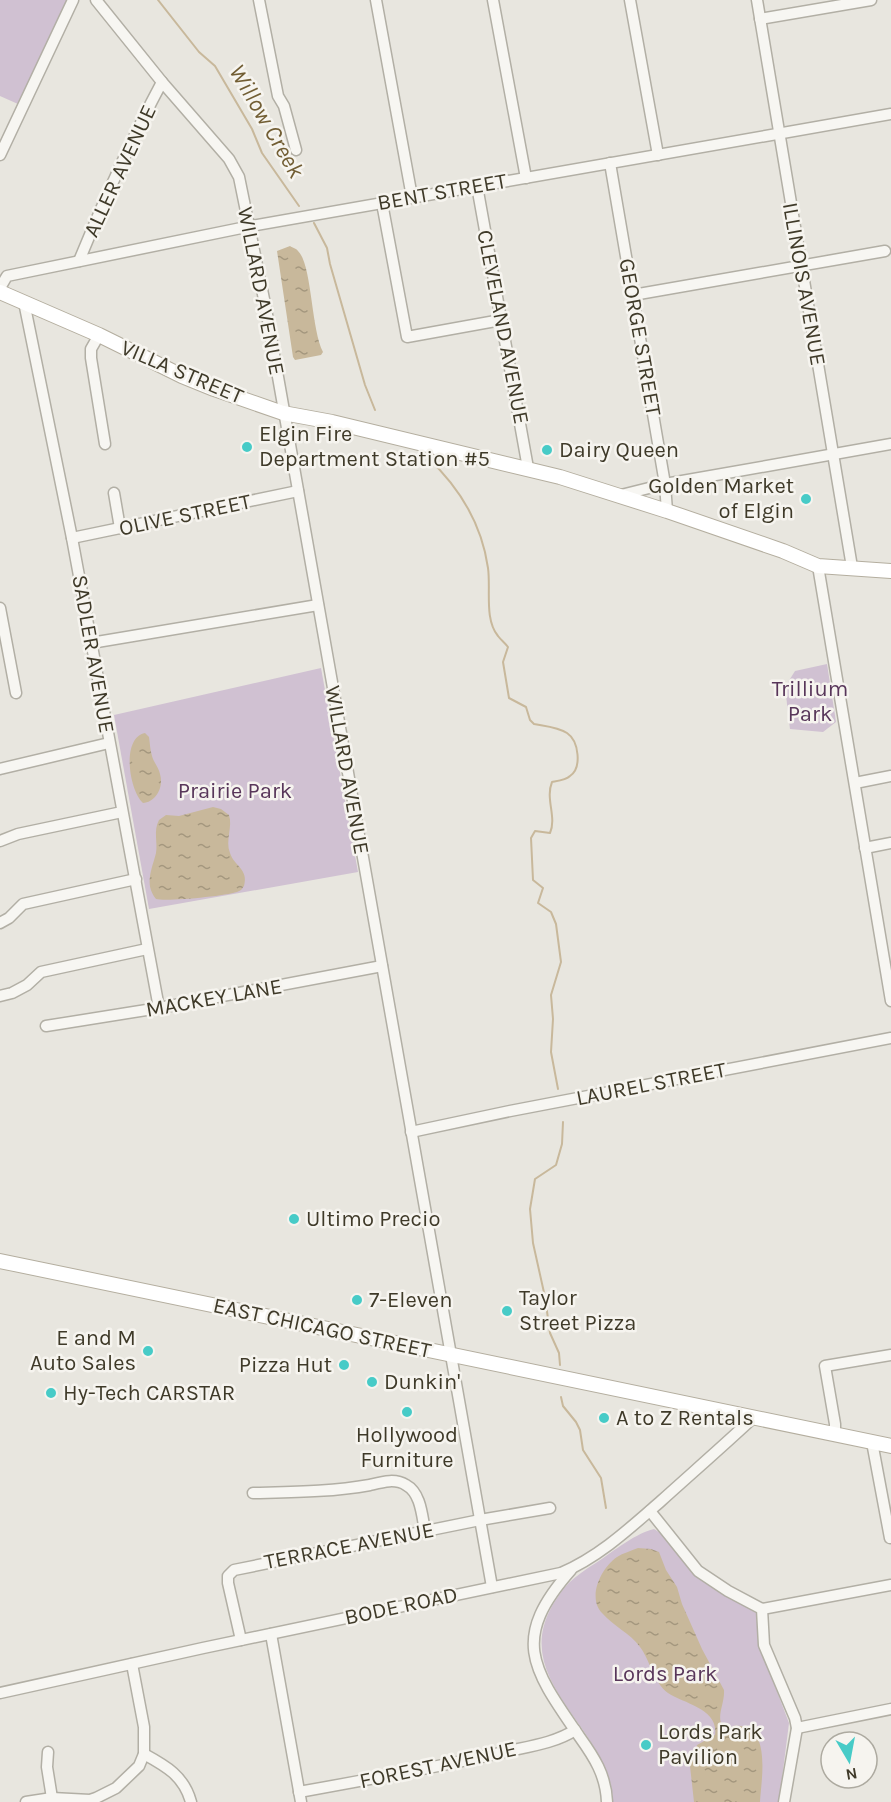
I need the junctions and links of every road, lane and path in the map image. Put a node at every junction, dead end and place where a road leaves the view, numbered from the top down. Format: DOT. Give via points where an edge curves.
graph roads {
  1 [pos="73,0"];
  2 [pos="96,0"];
  3 [pos="259,0"];
  4 [pos="376,0"];
  5 [pos="493,0"];
  6 [pos="630,0"];
  7 [pos="757,0"];
  8 [pos="871,0"];
  9 [pos="760,19"];
  10 [pos="162,82"];
  11 [pos="891,114"];
  12 [pos="779,134"];
  13 [pos="296,150"];
  14 [pos="0,155"];
  15 [pos="658,155"];
  16 [pos="610,163"];
  17 [pos="526,178"];
  18 [pos="477,186"];
  19 [pos="412,197"];
  20 [pos="382,203"];
  21 [pos="251,226"];
  22 [pos="885,251"];
  23 [pos="79,261"];
  24 [pos="801,265"];
  25 [pos="0,290"];
  26 [pos="633,295"];
  27 [pos="24,302"];
  28 [pos="501,320"];
  29 [pos="99,335"];
  30 [pos="284,413"];
  31 [pos="105,444"];
  32 [pos="891,444"];
  33 [pos="834,454"];
  34 [pos="528,468"];
  35 [pos="665,484"];
  36 [pos="298,491"];
  37 [pos="114,493"];
  38 [pos="621,495"];
  39 [pos="668,511"];
  40 [pos="120,528"];
  41 [pos="72,538"];
  42 [pos="818,566"];
  43 [pos="852,567"];
  44 [pos="891,571"];
  45 [pos="318,605"];
  46 [pos="0,608"];
  47 [pos="91,643"];
  48 [pos="16,693"];
  49 [pos="109,743"];
  50 [pos="0,769"];
  51 [pos="891,776"];
  52 [pos="855,783"];
  53 [pos="122,812"];
  54 [pos="0,841"];
  55 [pos="891,843"];
  56 [pos="864,848"];
  57 [pos="136,879"];
  58 [pos="0,923"];
  59 [pos="147,949"];
  60 [pos="382,966"];
  61 [pos="0,996"];
  62 [pos="891,1001"];
  63 [pos="159,1008"];
  64 [pos="46,1026"];
  65 [pos="891,1038"];
  66 [pos="411,1132"];
  67 [pos="0,1261"];
  68 [pos="450,1354"];
  69 [pos="891,1355"];
  70 [pos="753,1418"];
  71 [pos="835,1435"];
  72 [pos="872,1443"];
  73 [pos="891,1446"];
  74 [pos="253,1493"];
  75 [pos="550,1508"];
  76 [pos="650,1511"];
  77 [pos="480,1520"];
  78 [pos="425,1531"];
  79 [pos="890,1538"];
  80 [pos="573,1568"];
  81 [pos="891,1586"];
  82 [pos="492,1587"];
  83 [pos="762,1609"];
  84 [pos="272,1634"];
  85 [pos="241,1640"];
  86 [pos="132,1664"];
  87 [pos="0,1693"];
  88 [pos="891,1709"];
  89 [pos="796,1728"];
  90 [pos="575,1730"];
  91 [pos="48,1752"];
  92 [pos="144,1754"];
  93 [pos="300,1797"];
  94 [pos="52,1798"];
  95 [pos="90,1801"];
  96 [pos="26,1802"];
  97 [pos="190,1802"];
  98 [pos="607,1802"];
  99 [pos="784,1802"];
  1 -- 14 [label="street"];
  2 -- 10 [label="street, WILLARD AVENUE"];
  3 -- 13 [label="street" via="278,96"];
  4 -- 19 [label="street"];
  5 -- 17 [label="street"];
  6 -- 15 [label="street"];
  7 -- 9 [label="street, ILLINOIS AVENUE"];
  8 -- 9 [label="street"];
  9 -- 12 [label="street, ILLINOIS AVENUE"];
  10 -- 21 [label="street, WILLARD AVENUE" via="236,170"];
  10 -- 23 [label="street, ALLER AVENUE"];
  11 -- 12 [label="street, BENT STREET"];
  12 -- 15 [label="street, BENT STREET"];
  12 -- 24 [label="street, ILLINOIS AVENUE"];
  15 -- 16 [label="street, BENT STREET"];
  16 -- 17 [label="street, BENT STREET"];
  16 -- 26 [label="street, GEORGE STREET"];
  17 -- 18 [label="street, BENT STREET"];
  18 -- 19 [label="street, BENT STREET"];
  18 -- 28 [label="street, CLEVELAND AVENUE"];
  19 -- 20 [label="street, BENT STREET"];
  20 -- 21 [label="street, BENT STREET"];
  20 -- 28 [label="street" via="407,337"];
  21 -- 23 [label="street, BENT STREET"];
  21 -- 30 [label="street, WILLARD AVENUE"];
  22 -- 24 [label="street"];
  23 -- 25 [label="street, BENT STREET" via="7,276"];
  24 -- 26 [label="street"];
  24 -- 33 [label="street, ILLINOIS AVENUE"];
  25 -- 27 [label="main road, VILLA STREET"];
  26 -- 35 [label="street, GEORGE STREET"];
  27 -- 29 [label="main road, VILLA STREET"];
  27 -- 41 [label="street, SADLER AVENUE"];
  28 -- 34 [label="street, CLEVELAND AVENUE"];
  29 -- 30 [label="main road, VILLA STREET" via="214,389"];
  29 -- 31 [label="street" via="90,358"];
  30 -- 34 [label="main road, VILLA STREET"];
  30 -- 36 [label="street, WILLARD AVENUE"];
  32 -- 33 [label="street"];
  33 -- 35 [label="street"];
  33 -- 43 [label="street, ILLINOIS AVENUE"];
  34 -- 38 [label="main road, VILLA STREET"];
  35 -- 38 [label="street"];
  35 -- 39 [label="street, GEORGE STREET"];
  36 -- 40 [label="street, OLIVE STREET"];
  36 -- 45 [label="street, WILLARD AVENUE"];
  37 -- 40 [label="street"];
  38 -- 39 [label="main road, VILLA STREET"];
  39 -- 42 [label="main road, VILLA STREET"];
  40 -- 41 [label="street, OLIVE STREET"];
  41 -- 47 [label="street, SADLER AVENUE"];
  42 -- 43 [label="main road, VILLA STREET"];
  42 -- 52 [label="street"];
  43 -- 44 [label="main road, VILLA STREET"];
  45 -- 47 [label="street"];
  45 -- 60 [label="street, WILLARD AVENUE"];
  46 -- 48 [label="street"];
  47 -- 49 [label="street, SADLER AVENUE"];
  49 -- 50 [label="street"];
  49 -- 53 [label="street, SADLER AVENUE"];
  51 -- 52 [label="street"];
  52 -- 56 [label="street"];
  53 -- 54 [label="street"];
  53 -- 57 [label="street, SADLER AVENUE"];
  55 -- 56 [label="street"];
  56 -- 62 [label="street"];
  57 -- 58 [label="street" via="23,904"];
  57 -- 59 [label="street, SADLER AVENUE"];
  59 -- 61 [label="street" via="41,972 27,985"];
  59 -- 63 [label="street, SADLER AVENUE"];
  60 -- 63 [label="street, MACKEY LANE"];
  60 -- 66 [label="street, WILLARD AVENUE"];
  63 -- 64 [label="street, MACKEY LANE"];
  65 -- 66 [label="street, LAUREL STREET"];
  66 -- 68 [label="street, WILLARD AVENUE"];
  67 -- 68 [label="main road, EAST CHICAGO STREET"];
  68 -- 70 [label="main road, EAST CHICAGO STREET"];
  68 -- 77 [label="street, WILLARD AVENUE"];
  69 -- 71 [label="street" via="825,1366"];
  70 -- 71 [label="main road, EAST CHICAGO STREET"];
  70 -- 76 [label="street, BODE ROAD"];
  71 -- 72 [label="main road, EAST CHICAGO STREET"];
  72 -- 73 [label="main road, EAST CHICAGO STREET"];
  72 -- 79 [label="street"];
  74 -- 78 [label="street" via="339,1490 402,1482 417,1498"];
  75 -- 77 [label="street, TERRACE AVENUE"];
  76 -- 80 [label="street, BODE ROAD" via="600,1552"];
  76 -- 83 [label="street" via="698,1571"];
  77 -- 78 [label="street, TERRACE AVENUE"];
  77 -- 82 [label="street, WILLARD AVENUE"];
  78 -- 85 [label="street, TERRACE AVENUE" via="239,1568 229,1574 228,1583"];
  80 -- 82 [label="street, BODE ROAD"];
  80 -- 90 [label="street" via="543,1608 533,1651 543,1681"];
  81 -- 83 [label="street"];
  82 -- 84 [label="street, BODE ROAD"];
  83 -- 89 [label="street" via="764,1645"];
  84 -- 85 [label="street, BODE ROAD"];
  84 -- 93 [label="street"];
  85 -- 86 [label="street, BODE ROAD"];
  86 -- 87 [label="street, BODE ROAD"];
  86 -- 92 [label="street" via="144,1727"];
  88 -- 89 [label="street"];
  89 -- 99 [label="street"];
  90 -- 93 [label="street, FOREST AVENUE" via="511,1750"];
  90 -- 98 [label="street" via="598,1766"];
  91 -- 94 [label="street"];
  92 -- 95 [label="street" via="129,1778"];
  92 -- 97 [label="street" via="176,1773"];
  94 -- 95 [label="street"];
  94 -- 96 [label="street"];
}
